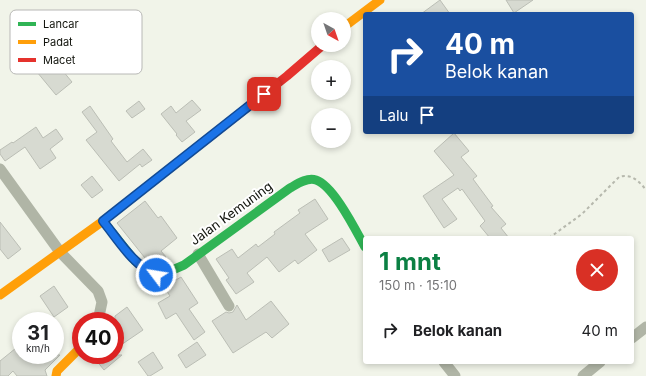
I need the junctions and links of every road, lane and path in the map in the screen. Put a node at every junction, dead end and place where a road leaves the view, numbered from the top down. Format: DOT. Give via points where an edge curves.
graph roads {
  1 [pos="380,0"];
  2 [pos="364,12"];
  3 [pos="363,13"];
  4 [pos="351,22"];
  5 [pos="315,52"];
  6 [pos="0,169"];
  7 [pos="646,190"];
  8 [pos="103,221"];
  9 [pos="552,236"];
  10 [pos="363,244"];
  11 [pos="60,252"];
  12 [pos="198,254"];
  13 [pos="0,295"];
  14 [pos="229,306"];
  15 [pos="100,312"];
  16 [pos="646,327"];
  17 [pos="634,336"];
  18 [pos="72,356"];
  19 [pos="446,364"];
  20 [pos="598,364"];
  21 [pos="56,376"];
  22 [pos="455,376"];
  23 [pos="583,376"];
  1 -- 2 [label="street"];
  3 -- 4 [label="street"];
  5 -- 8 [label="street"];
  6 -- 11 [label="street"];
  7 -- 9 [label="path" via="632,177 619,177 582,214"];
  8 -- 11 [label="street"];
  8 -- 12 [label="street, Jalan Kemuning" via="135,261 156,275 172,272"];
  10 -- 12 [label="street, Jalan Kemuning" via="333,194 324,184 309,179 290,188"];
  11 -- 13 [label="street"];
  11 -- 15 [label="street" via="98,291 102,302"];
  12 -- 14 [label="street"];
  16 -- 17 [label="street"];
  18 -- 21 [label="street" via="57,370"];
  19 -- 22 [label="street"];
  20 -- 23 [label="street"];
}
